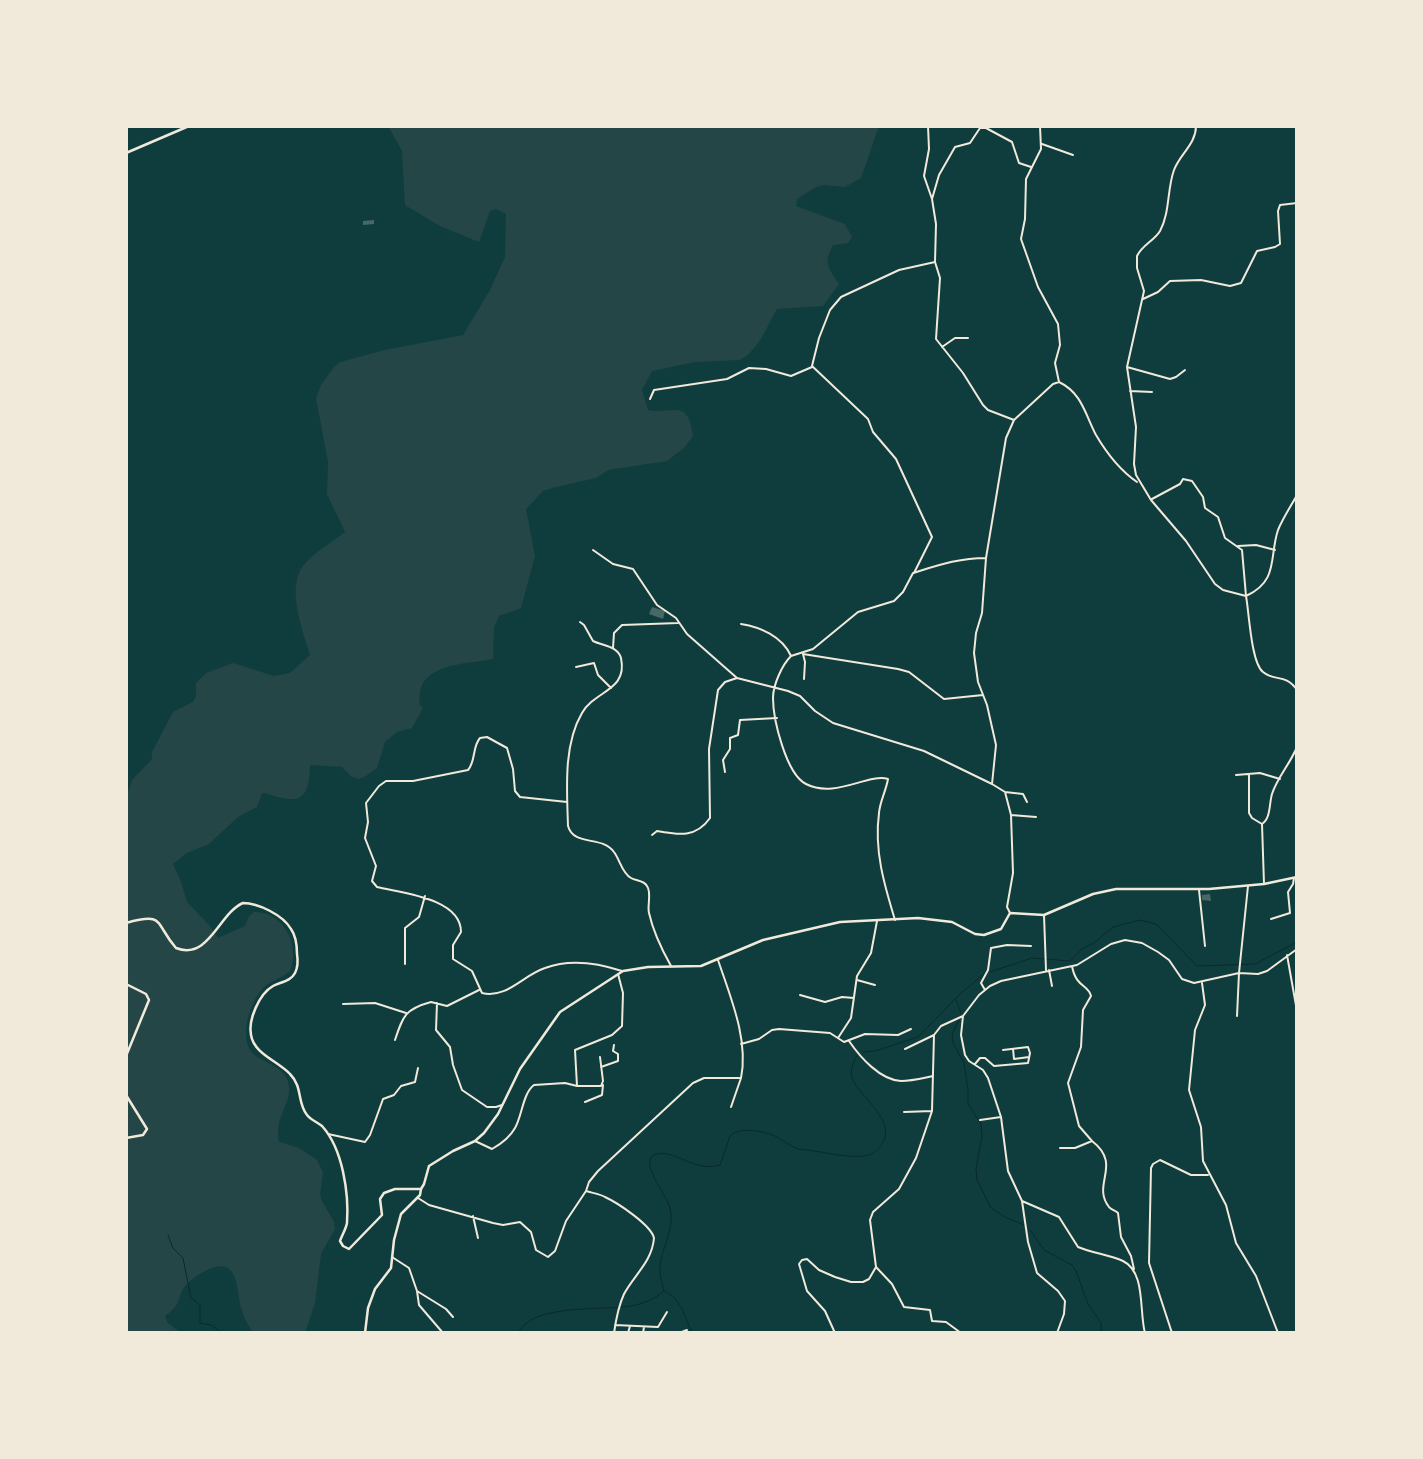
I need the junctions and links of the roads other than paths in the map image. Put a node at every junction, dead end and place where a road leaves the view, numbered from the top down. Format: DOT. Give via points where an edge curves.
graph roads {
  1 [pos="189,126"];
  2 [pos="928,126"];
  3 [pos="1040,126"];
  4 [pos="1196,126"];
  5 [pos="1042,144"];
  6 [pos="126,153"];
  7 [pos="1073,155"];
  8 [pos="1031,167"];
  9 [pos="932,199"];
  10 [pos="1297,203"];
  11 [pos="935,262"];
  12 [pos="1143,299"];
  13 [pos="968,338"];
  14 [pos="942,347"];
  15 [pos="812,366"];
  16 [pos="1127,367"];
  17 [pos="1185,370"];
  18 [pos="1059,382"];
  19 [pos="1130,391"];
  20 [pos="1152,392"];
  21 [pos="650,399"];
  22 [pos="1014,420"];
  23 [pos="1139,483"];
  24 [pos="1297,495"];
  25 [pos="1151,500"];
  26 [pos="1238,546"];
  27 [pos="593,550"];
  28 [pos="1275,550"];
  29 [pos="986,558"];
  30 [pos="914,573"];
  31 [pos="1246,596"];
  32 [pos="580,622"];
  33 [pos="679,623"];
  34 [pos="740,624"];
  35 [pos="613,648"];
  36 [pos="803,654"];
  37 [pos="791,656"];
  38 [pos="576,667"];
  39 [pos="737,678"];
  40 [pos="804,679"];
  41 [pos="776,686"];
  42 [pos="611,688"];
  43 [pos="1297,690"];
  44 [pos="984,696"];
  45 [pos="777,718"];
  46 [pos="1297,747"];
  47 [pos="725,772"];
  48 [pos="1249,774"];
  49 [pos="1236,775"];
  50 [pos="1280,779"];
  51 [pos="992,784"];
  52 [pos="1004,792"];
  53 [pos="568,802"];
  54 [pos="1027,802"];
  55 [pos="1012,815"];
  56 [pos="1036,816"];
  57 [pos="1262,824"];
  58 [pos="652,835"];
  59 [pos="1296,877"];
  60 [pos="1264,884"];
  61 [pos="1248,886"];
  62 [pos="1199,890"];
  63 [pos="425,896"];
  64 [pos="1010,913"];
  65 [pos="1044,915"];
  66 [pos="877,920"];
  67 [pos="895,920"];
  68 [pos="1271,920"];
  69 [pos="126,923"];
  70 [pos="1031,946"];
  71 [pos="1205,946"];
  72 [pos="1297,948"];
  73 [pos="1287,955"];
  74 [pos="718,960"];
  75 [pos="405,964"];
  76 [pos="671,966"];
  77 [pos="1072,966"];
  78 [pos="1047,970"];
  79 [pos="623,971"];
  80 [pos="1239,973"];
  81 [pos="618,974"];
  82 [pos="857,980"];
  83 [pos="1202,982"];
  84 [pos="126,984"];
  85 [pos="875,985"];
  86 [pos="1052,986"];
  87 [pos="479,990"];
  88 [pos="985,990"];
  89 [pos="800,995"];
  90 [pos="854,998"];
  91 [pos="437,1003"];
  92 [pos="343,1004"];
  93 [pos="1297,1011"];
  94 [pos="406,1014"];
  95 [pos="963,1016"];
  96 [pos="1237,1016"];
  97 [pos="911,1029"];
  98 [pos="934,1035"];
  99 [pos="838,1038"];
  100 [pos="395,1040"];
  101 [pos="849,1040"];
  102 [pos="741,1044"];
  103 [pos="614,1046"];
  104 [pos="905,1049"];
  105 [pos="1013,1049"];
  106 [pos="1003,1050"];
  107 [pos="126,1056"];
  108 [pos="600,1057"];
  109 [pos="1029,1057"];
  110 [pos="975,1064"];
  111 [pos="601,1067"];
  112 [pos="418,1068"];
  113 [pos="933,1076"];
  114 [pos="741,1078"];
  115 [pos="603,1085"];
  116 [pos="577,1086"];
  117 [pos="126,1095"];
  118 [pos="585,1102"];
  119 [pos="502,1105"];
  120 [pos="730,1107"];
  121 [pos="932,1111"];
  122 [pos="904,1112"];
  123 [pos="1001,1117"];
  124 [pos="980,1120"];
  125 [pos="327,1134"];
  126 [pos="126,1138"];
  127 [pos="474,1141"];
  128 [pos="1092,1141"];
  129 [pos="1060,1148"];
  130 [pos="1208,1175"];
  131 [pos="421,1189"];
  132 [pos="586,1191"];
  133 [pos="418,1198"];
  134 [pos="1022,1201"];
  135 [pos="472,1216"];
  136 [pos="478,1238"];
  137 [pos="392,1257"];
  138 [pos="876,1267"];
  139 [pos="1134,1271"];
  140 [pos="417,1291"];
  141 [pos="667,1312"];
  142 [pos="453,1317"];
  143 [pos="615,1325"];
  144 [pos="630,1326"];
  145 [pos="644,1327"];
  146 [pos="658,1328"];
  147 [pos="687,1330"];
  148 [pos="365,1333"];
  149 [pos="443,1333"];
  150 [pos="614,1333"];
  151 [pos="628,1333"];
  152 [pos="643,1333"];
  153 [pos="658,1333"];
  154 [pos="679,1333"];
  155 [pos="835,1333"];
  156 [pos="960,1333"];
  157 [pos="1057,1333"];
  158 [pos="1146,1333"];
  159 [pos="1172,1333"];
  160 [pos="1278,1333"];
  1 -- 6 [label="main road"];
  2 -- 9 [label="street" via="929,148 924,176"];
  3 -- 5 [label="street"];
  4 -- 12 [label="street" via="1194,139 1173,172 1162,227 1137,256"];
  5 -- 7 [label="street"];
  5 -- 8 [label="street" via="1040,154"];
  8 -- 9 [label="street" via="1019,163 1012,142 980,128 970,143 955,147 939,175"];
  8 -- 18 [label="street" via="1026,179 1021,244 1038,287 1058,324 1060,345 1055,364"];
  9 -- 11 [label="street" via="936,224"];
  10 -- 12 [label="street" via="1280,205 1280,244 1257,251 1241,283 1230,286 1201,280 1170,281"];
  11 -- 14 [label="street" via="940,278 935,334"];
  11 -- 15 [label="street" via="899,270 841,297 830,310 818,338"];
  12 -- 16 [label="street"];
  13 -- 14 [label="street" via="955,338"];
  14 -- 22 [label="street" via="983,405"];
  15 -- 21 [label="street" via="791,376 749,368 727,379 654,390"];
  15 -- 30 [label="street" via="868,418 875,435 900,465 932,538"];
  16 -- 17 [label="street" via="1170,379"];
  16 -- 19 [label="street"];
  18 -- 22 [label="street"];
  18 -- 23 [label="street" via="1077,395 1100,441 1124,472"];
  19 -- 20 [label="street"];
  19 -- 23 [label="street" via="1136,427 1134,468"];
  22 -- 29 [label="street" via="1006,438"];
  23 -- 25 [label="street"];
  24 -- 28 [label="street" via="1278,530"];
  25 -- 26 [label="street" via="1188,478 1201,493 1205,508 1218,517 1225,538"];
  25 -- 31 [label="street" via="1186,541 1215,584 1223,590"];
  26 -- 28 [label="street" via="1256,545"];
  26 -- 31 [label="street" via="1244,554"];
  27 -- 33 [label="street" via="613,564 633,569 654,601"];
  28 -- 31 [label="street" via="1266,583"];
  29 -- 30 [label="street" via="945,562"];
  29 -- 44 [label="street" via="982,613 974,653 978,682"];
  30 -- 36 [label="street" via="894,601 858,612"];
  31 -- 43 [label="street" via="1258,665 1267,675 1287,679"];
  32 -- 35 [label="street" via="593,641"];
  33 -- 35 [label="street" via="622,625 614,633"];
  33 -- 39 [label="street" via="686,634"];
  34 -- 37 [label="street" via="763,629"];
  35 -- 42 [label="street" via="620,654 622,670 616,685"];
  36 -- 37 [label="street"];
  36 -- 40 [label="street" via="806,662"];
  36 -- 44 [label="street" via="885,665 909,672 944,699"];
  37 -- 41 [label="street" via="786,660"];
  38 -- 42 [label="street" via="594,663 598,675"];
  39 -- 41 [label="street"];
  39 -- 58 [label="street" via="725,682 718,690 709,749 710,818 697,831 684,836 657,831"];
  41 -- 45 [label="street" via="773,696"];
  41 -- 51 [label="street" via="800,696 833,723 924,751"];
  42 -- 53 [label="street" via="584,709 573,733"];
  44 -- 51 [label="street" via="996,745"];
  45 -- 47 [label="street" via="740,720 738,736 730,738 730,749 723,760"];
  45 -- 67 [label="street" via="790,768 805,784 827,789 888,779 879,811 876,840"];
  46 -- 50 [label="street"];
  48 -- 49 [label="street"];
  48 -- 50 [label="street"];
  48 -- 57 [label="street" via="1249,813"];
  50 -- 57 [label="street"];
  51 -- 52 [label="street"];
  52 -- 54 [label="street" via="1023,794"];
  52 -- 55 [label="street"];
  53 -- 63 [label="street" via="520,797 515,791 513,769 506,748 487,737 477,741 468,770 413,782 383,783 366,803 368,822 364,838 376,866 372,881 377,886"];
  53 -- 76 [label="street" via="568,826 572,836 605,844 613,850 628,876 648,887 650,917"];
  55 -- 56 [label="street"];
  55 -- 64 [label="street" via="1013,873 1007,907"];
  57 -- 60 [label="street"];
  59 -- 60 [label="main road"];
  59 -- 68 [label="street" via="1288,892 1290,913"];
  60 -- 61 [label="main road"];
  61 -- 62 [label="main road"];
  61 -- 80 [label="street"];
  62 -- 65 [label="main road" via="1116,889 1078,900"];
  62 -- 71 [label="street"];
  63 -- 75 [label="street" via="419,917 405,928"];
  63 -- 87 [label="street" via="435,900 459,921 461,932 453,945 452,956 472,971"];
  64 -- 65 [label="main road"];
  64 -- 67 [label="main road" via="1001,929 984,935 952,922 918,918"];
  65 -- 78 [label="street"];
  66 -- 67 [label="main road"];
  66 -- 74 [label="main road" via="840,922 763,940"];
  66 -- 82 [label="street" via="871,953"];
  69 -- 125 [label="main road" via="153,919 162,926 176,948 186,951 202,944 234,908 243,903 259,906 288,925 297,945 297,968 289,980 264,994 250,1021 251,1037 256,1048 292,1075 307,1114"];
  70 -- 88 [label="street" via="991,948 988,970 981,982"];
  72 -- 73 [label="street"];
  73 -- 80 [label="street" via="1267,971"];
  73 -- 93 [label="street"];
  74 -- 76 [label="main road" via="701,966"];
  74 -- 102 [label="street"];
  76 -- 79 [label="main road"];
  77 -- 78 [label="street"];
  77 -- 83 [label="street" via="1118,941 1134,941 1169,960 1182,979"];
  77 -- 128 [label="street" via="1075,979 1091,996 1083,1010 1080,1047 1069,1076 1069,1094 1079,1126"];
  78 -- 86 [label="street"];
  78 -- 88 [label="street" via="1001,981"];
  79 -- 81 [label="main road"];
  79 -- 87 [label="street" via="607,966 557,964 527,976 499,994"];
  80 -- 83 [label="street"];
  80 -- 96 [label="street"];
  81 -- 116 [label="street" via="623,994 622,1026 612,1035 575,1050"];
  81 -- 119 [label="main road" via="560,1012 520,1070"];
  82 -- 85 [label="street"];
  82 -- 90 [label="street"];
  83 -- 130 [label="street" via="1205,1005 1195,1030 1189,1090 1201,1127 1201,1151"];
  84 -- 107 [label="main road" via="146,994 148,1001"];
  87 -- 91 [label="street" via="447,1006"];
  88 -- 95 [label="street"];
  89 -- 90 [label="street" via="825,1002 842,996"];
  90 -- 99 [label="street" via="851,1018"];
  91 -- 94 [label="street" via="429,1002"];
  91 -- 119 [label="street" via="436,1030 450,1047 462,1090 487,1107"];
  92 -- 94 [label="street" via="375,1003"];
  94 -- 100 [label="street"];
  95 -- 98 [label="street" via="941,1026"];
  95 -- 110 [label="street" via="961,1035 965,1055"];
  97 -- 101 [label="street" via="898,1035 866,1034"];
  98 -- 104 [label="street"];
  98 -- 113 [label="street"];
  99 -- 101 [label="street" via="844,1042"];
  99 -- 102 [label="street" via="830,1033 779,1029"];
  101 -- 113 [label="street" via="863,1059 890,1078 907,1081"];
  102 -- 114 [label="street" via="744,1065"];
  103 -- 111 [label="street" via="618,1061"];
  105 -- 106 [label="street"];
  105 -- 109 [label="street" via="1014,1059"];
  105 -- 109 [label="street" via="1028,1047"];
  108 -- 111 [label="street"];
  109 -- 110 [label="street" via="1028,1063 994,1066 980,1058"];
  110 -- 123 [label="street" via="988,1078"];
  111 -- 115 [label="street"];
  112 -- 125 [label="street" via="415,1082 402,1086 383,1099 367,1140 360,1142"];
  113 -- 121 [label="street"];
  114 -- 120 [label="street"];
  114 -- 132 [label="street" via="710,1078 693,1082 598,1172"];
  115 -- 116 [label="street"];
  115 -- 118 [label="street" via="602,1095"];
  116 -- 127 [label="street" via="565,1083 534,1085 518,1123 508,1137 491,1150"];
  117 -- 126 [label="main road" via="147,1129 143,1135"];
  119 -- 127 [label="main road" via="484,1133"];
  121 -- 122 [label="street"];
  121 -- 138 [label="street" via="916,1158 899,1189 873,1212 870,1220"];
  123 -- 124 [label="street"];
  123 -- 134 [label="street" via="1008,1171"];
  125 -- 131 [label="main road" via="345,1177 346,1225 340,1241 344,1248 351,1249 381,1218 380,1199 384,1193 395,1189"];
  127 -- 131 [label="main road" via="429,1166"];
  128 -- 129 [label="street" via="1075,1148"];
  128 -- 139 [label="street" via="1106,1158 1105,1198 1109,1207 1118,1214 1121,1237 1131,1256"];
  130 -- 159 [label="street" via="1191,1175 1160,1160 1152,1168 1149,1263"];
  130 -- 160 [label="street" via="1226,1205 1236,1243 1256,1276"];
  131 -- 133 [label="main road"];
  132 -- 135 [label="street" via="566,1221 555,1251 548,1257 536,1250 531,1232 520,1222 503,1225"];
  132 -- 143 [label="street" via="604,1196 653,1233 653,1247 625,1294"];
  133 -- 135 [label="street" via="429,1206"];
  133 -- 137 [label="main road" via="401,1214"];
  134 -- 139 [label="street" via="1059,1217 1078,1247 1121,1260"];
  134 -- 157 [label="street" via="1037,1273 1065,1301"];
  135 -- 136 [label="street"];
  137 -- 140 [label="street" via="409,1268"];
  137 -- 148 [label="main road" via="389,1272 375,1289 368,1308"];
  138 -- 155 [label="street" via="869,1279 851,1282 819,1270 807,1259 800,1262 807,1291 825,1311"];
  138 -- 156 [label="street" via="892,1284 904,1307 930,1310 932,1321 946,1322"];
  139 -- 158 [label="street"];
  140 -- 142 [label="street"];
  140 -- 149 [label="street" via="419,1305"];
  141 -- 146 [label="street"];
  143 -- 144 [label="street"];
  143 -- 150 [label="street"];
  144 -- 145 [label="street"];
  144 -- 151 [label="street"];
  145 -- 146 [label="street"];
  145 -- 152 [label="street"];
  146 -- 153 [label="street"];
  147 -- 154 [label="street"];
}
